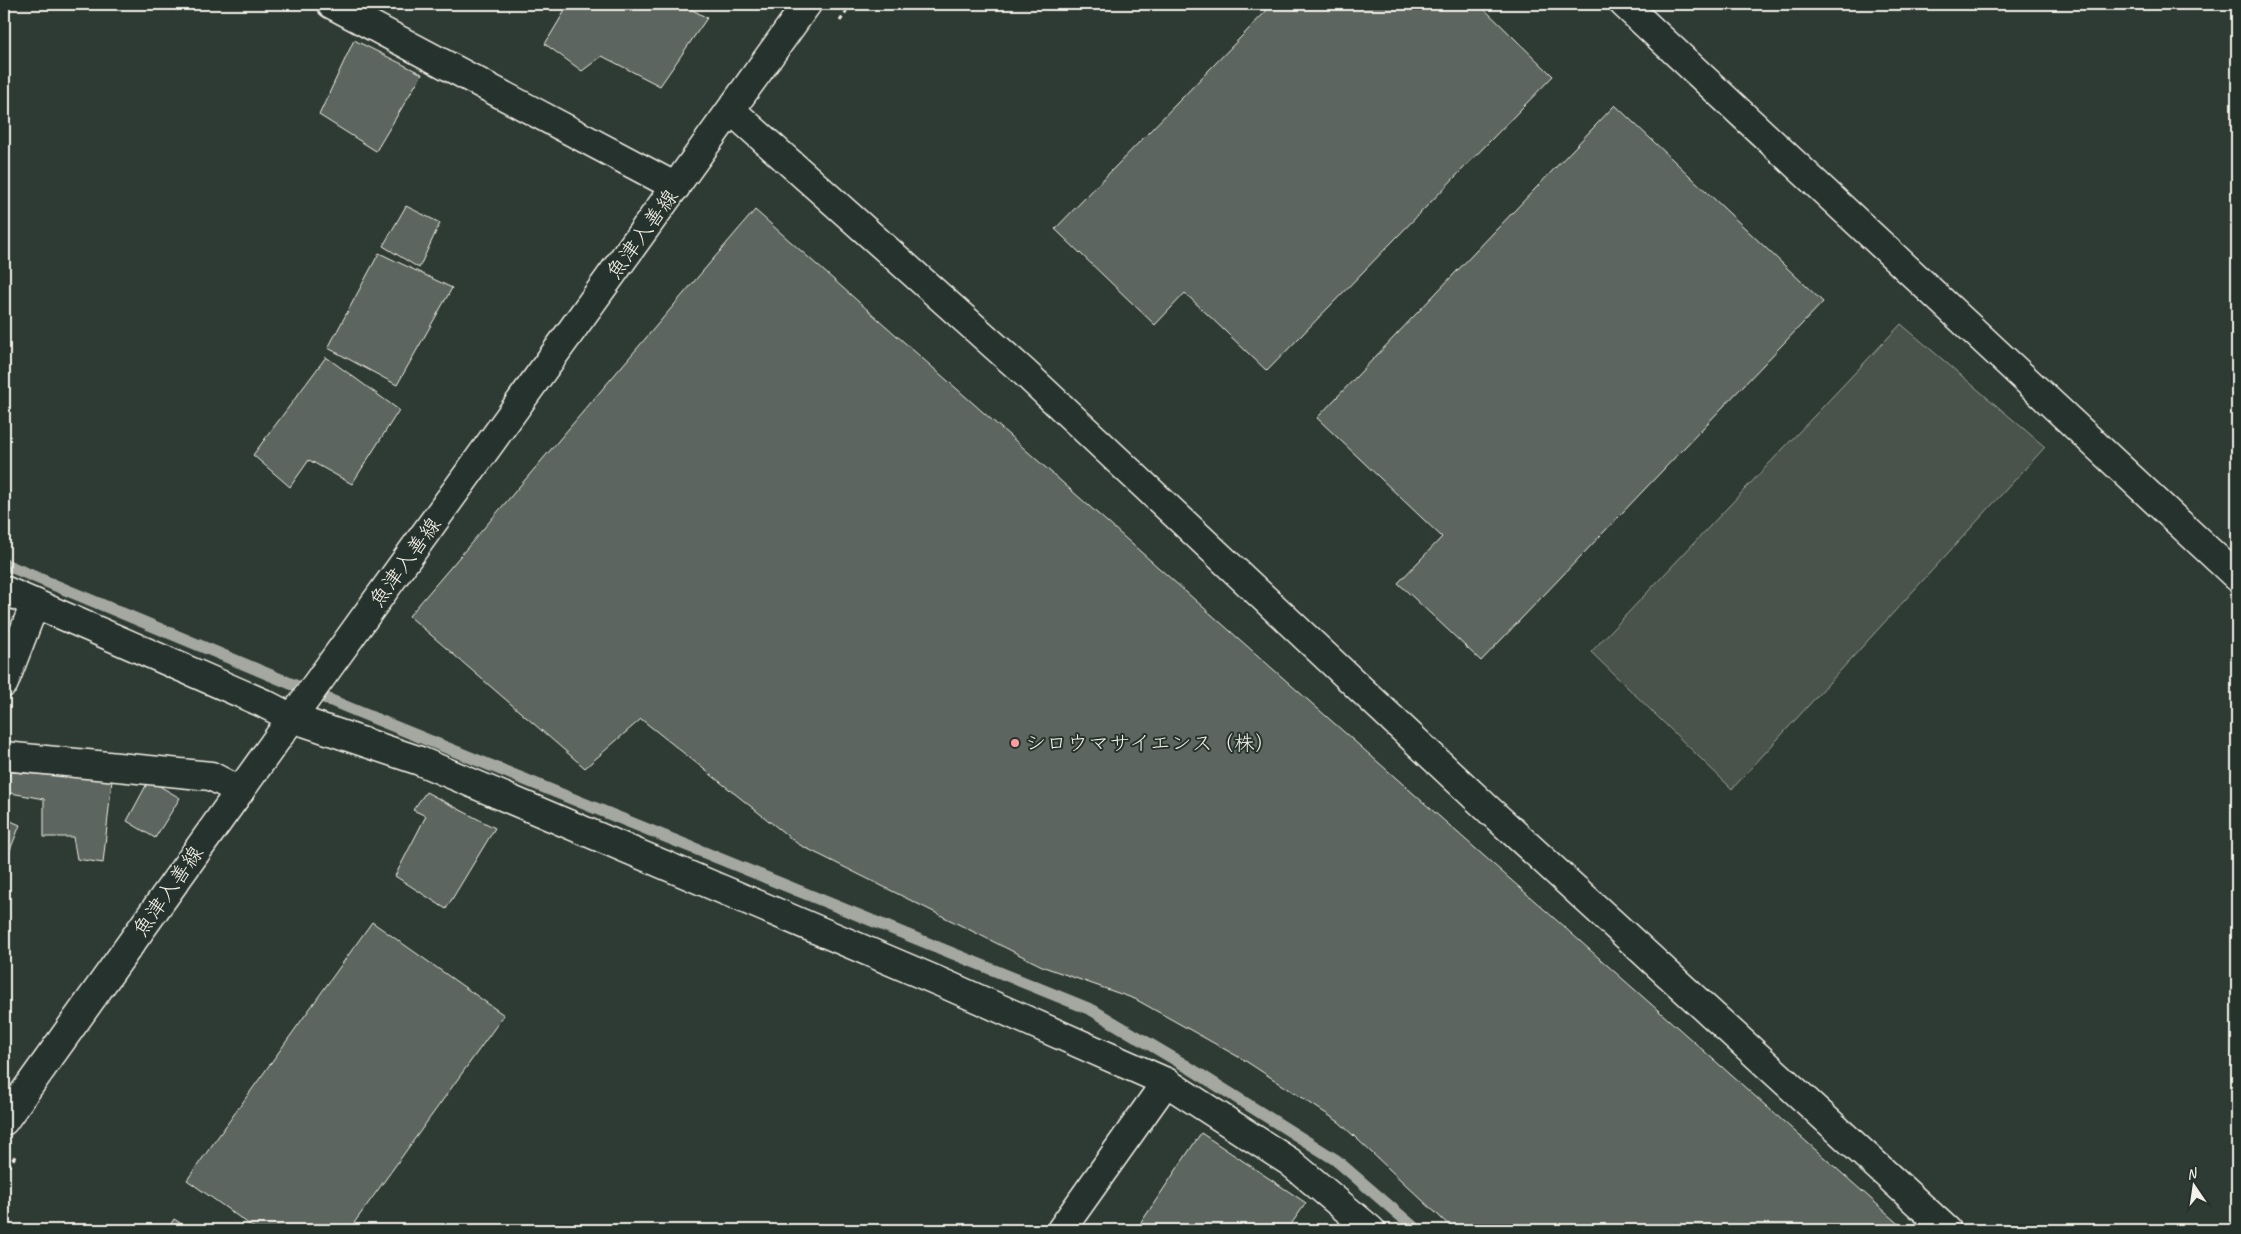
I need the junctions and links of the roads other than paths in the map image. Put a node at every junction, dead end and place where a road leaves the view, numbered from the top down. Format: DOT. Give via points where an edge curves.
graph roads {
  1 [pos="332,4"];
  2 [pos="808,4"];
  3 [pos="1624,4"];
  4 [pos="731,110"];
  5 [pos="676,187"];
  6 [pos="2237,578"];
  7 [pos="4,590"];
  8 [pos="35,603"];
  9 [pos="4,683"];
  10 [pos="292,718"];
  11 [pos="4,756"];
  12 [pos="240,791"];
  13 [pos="1166,1082"];
  14 [pos="4,1122"];
  15 [pos="1061,1230"];
  16 [pos="1371,1230"];
  17 [pos="1947,1230"];
  1 -- 5 [label="street"];
  2 -- 4 [label="street, 魚津入善線"];
  3 -- 6 [label="street"];
  4 -- 5 [label="street, 魚津入善線"];
  4 -- 17 [label="street" via="1025,373 1496,816"];
  5 -- 10 [label="street, 魚津入善線"];
  7 -- 8 [label="street"];
  8 -- 9 [label="street"];
  8 -- 10 [label="street"];
  10 -- 12 [label="street, 魚津入善線"];
  10 -- 13 [label="street" via="420,761 947,985"];
  11 -- 12 [label="street" via="211,776"];
  12 -- 14 [label="street, 魚津入善線"];
  13 -- 15 [label="street"];
  13 -- 16 [label="street" via="1290,1162"];
}
